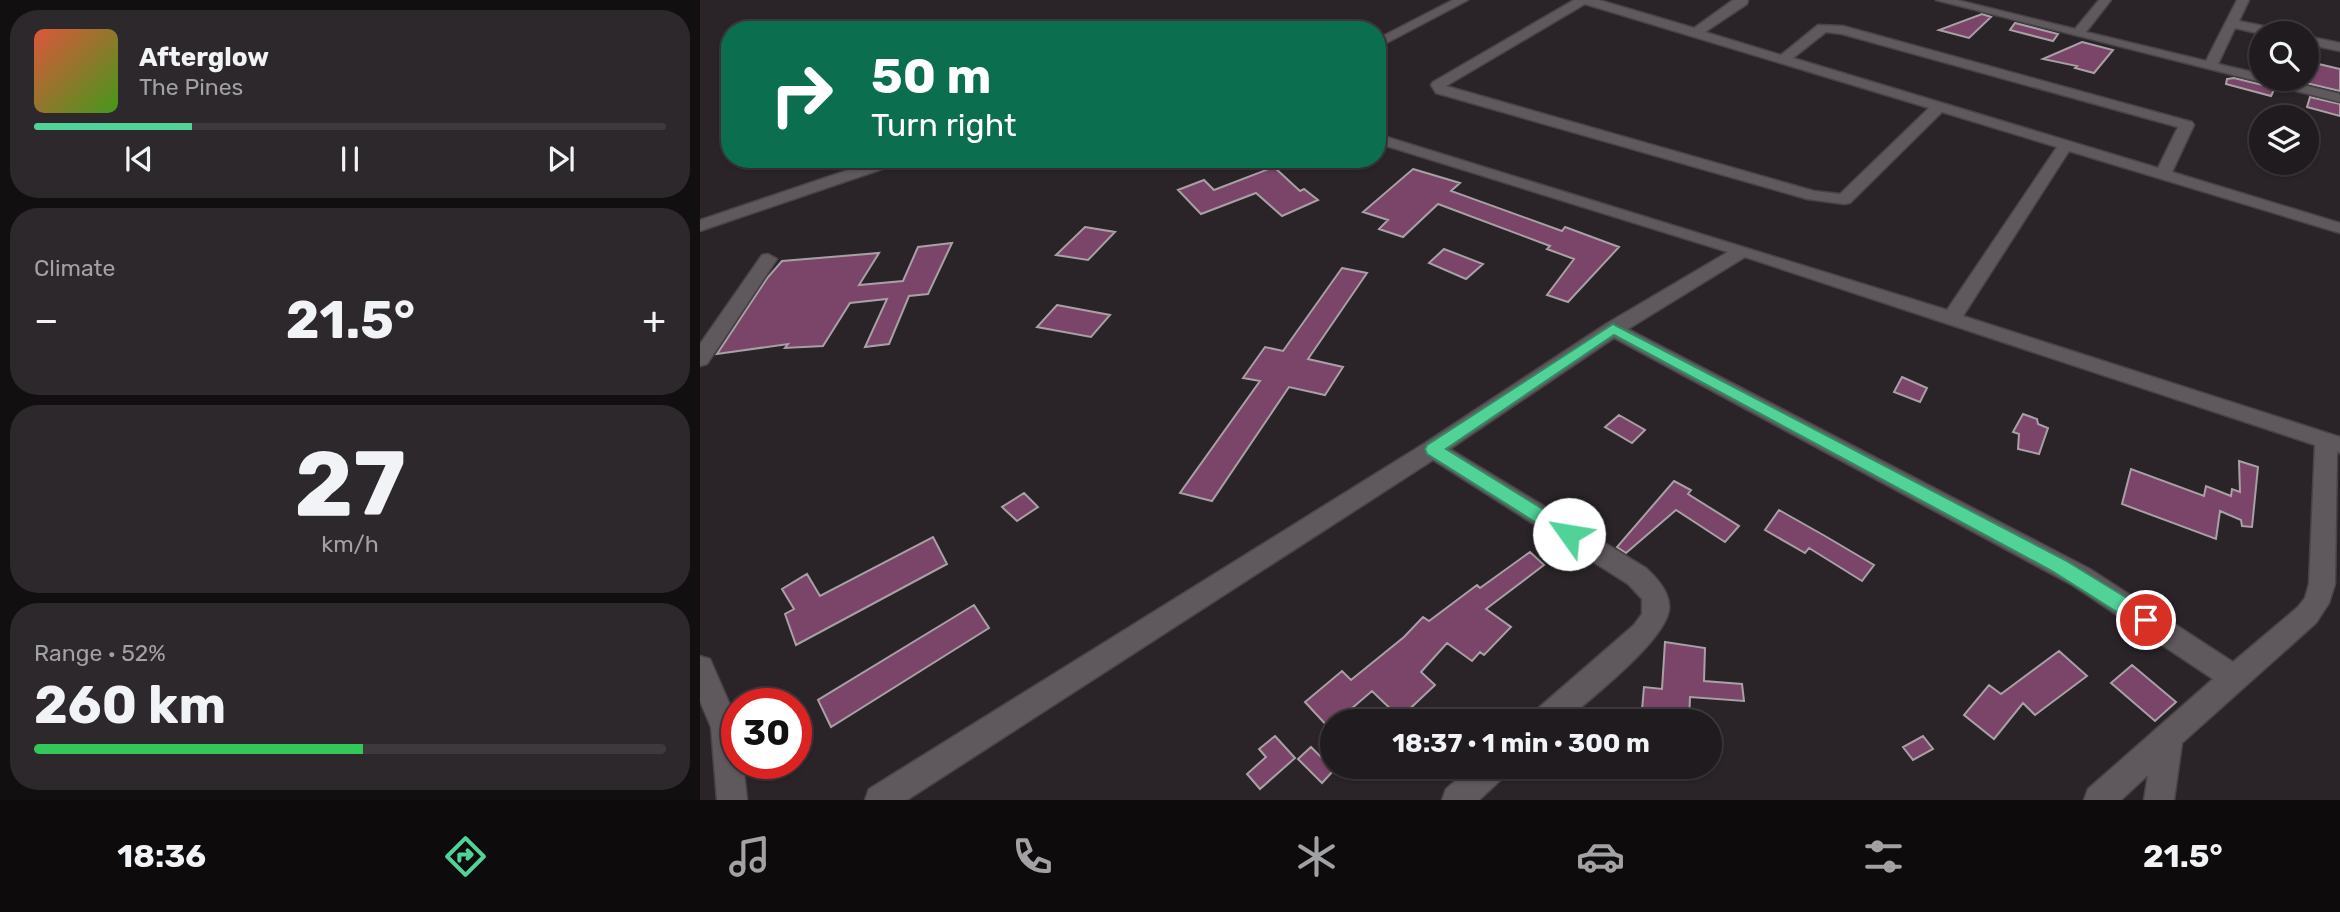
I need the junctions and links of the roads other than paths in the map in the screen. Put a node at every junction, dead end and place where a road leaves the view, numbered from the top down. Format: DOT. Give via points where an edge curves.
graph roads {
  1 [pos="1429,0"];
  2 [pos="1462,0"];
  3 [pos="1584,0"];
  4 [pos="1739,0"];
  5 [pos="1942,0"];
  6 [pos="2105,0"];
  7 [pos="2244,0"];
  8 [pos="1449,6"];
  9 [pos="2233,24"];
  10 [pos="2249,27"];
  11 [pos="1694,34"];
  12 [pos="2078,34"];
  13 [pos="1386,39"];
  14 [pos="2319,43"];
  15 [pos="2340,47"];
  16 [pos="1782,61"];
  17 [pos="2210,66"];
  18 [pos="2340,99"];
  19 [pos="1940,107"];
  20 [pos="1386,141"];
  21 [pos="2065,146"];
  22 [pos="871,168"];
  23 [pos="2162,176"];
  24 [pos="700,226"];
  25 [pos="2340,228"];
  26 [pos="1743,251"];
  27 [pos="768,259"];
  28 [pos="1952,317"];
  29 [pos="1613,329"];
  30 [pos="700,359"];
  31 [pos="2333,443"];
  32 [pos="1433,449"];
  33 [pos="700,667"];
  34 [pos="2234,678"];
  35 [pos="1558,709"];
  36 [pos="2169,738"];
  37 [pos="1480,779"];
  38 [pos="732,800"];
  39 [pos="880,800"];
  40 [pos="1457,800"];
  41 [pos="2099,800"];
  42 [pos="2159,800"];
  1 -- 8 [label="street"];
  2 -- 8 [label="street"];
  3 -- 11 [label="street"];
  3 -- 19 [label="street" via="1438,85 1441,90 1812,196 1844,199"];
  4 -- 11 [label="street" via="1743,1"];
  5 -- 12 [label="street"];
  6 -- 12 [label="street"];
  7 -- 9 [label="street"];
  8 -- 13 [label="street"];
  9 -- 10 [label="street"];
  9 -- 17 [label="street"];
  11 -- 16 [label="street"];
  12 -- 17 [label="street"];
  14 -- 15 [label="street"];
  16 -- 19 [label="street"];
  16 -- 23 [label="street" via="1823,28 1843,30 2188,125"];
  17 -- 18 [label="street"];
  19 -- 21 [label="street"];
  20 -- 26 [label="street"];
  21 -- 23 [label="street"];
  21 -- 28 [label="street"];
  22 -- 24 [label="street"];
  23 -- 25 [label="street"];
  26 -- 28 [label="street"];
  26 -- 29 [label="street"];
  27 -- 30 [label="street"];
  28 -- 31 [label="street"];
  29 -- 32 [label="street"];
  29 -- 34 [label="street" via="2081,578"];
  31 -- 34 [label="street" via="2322,584 2316,603"];
  32 -- 35 [label="street" via="1637,576 1655,596 1654,620 1643,633"];
  32 -- 39 [label="street"];
  33 -- 38 [label="street" via="725,727"];
  34 -- 36 [label="street"];
  36 -- 41 [label="street"];
  36 -- 42 [label="street"];
  37 -- 40 [label="street"];
}
